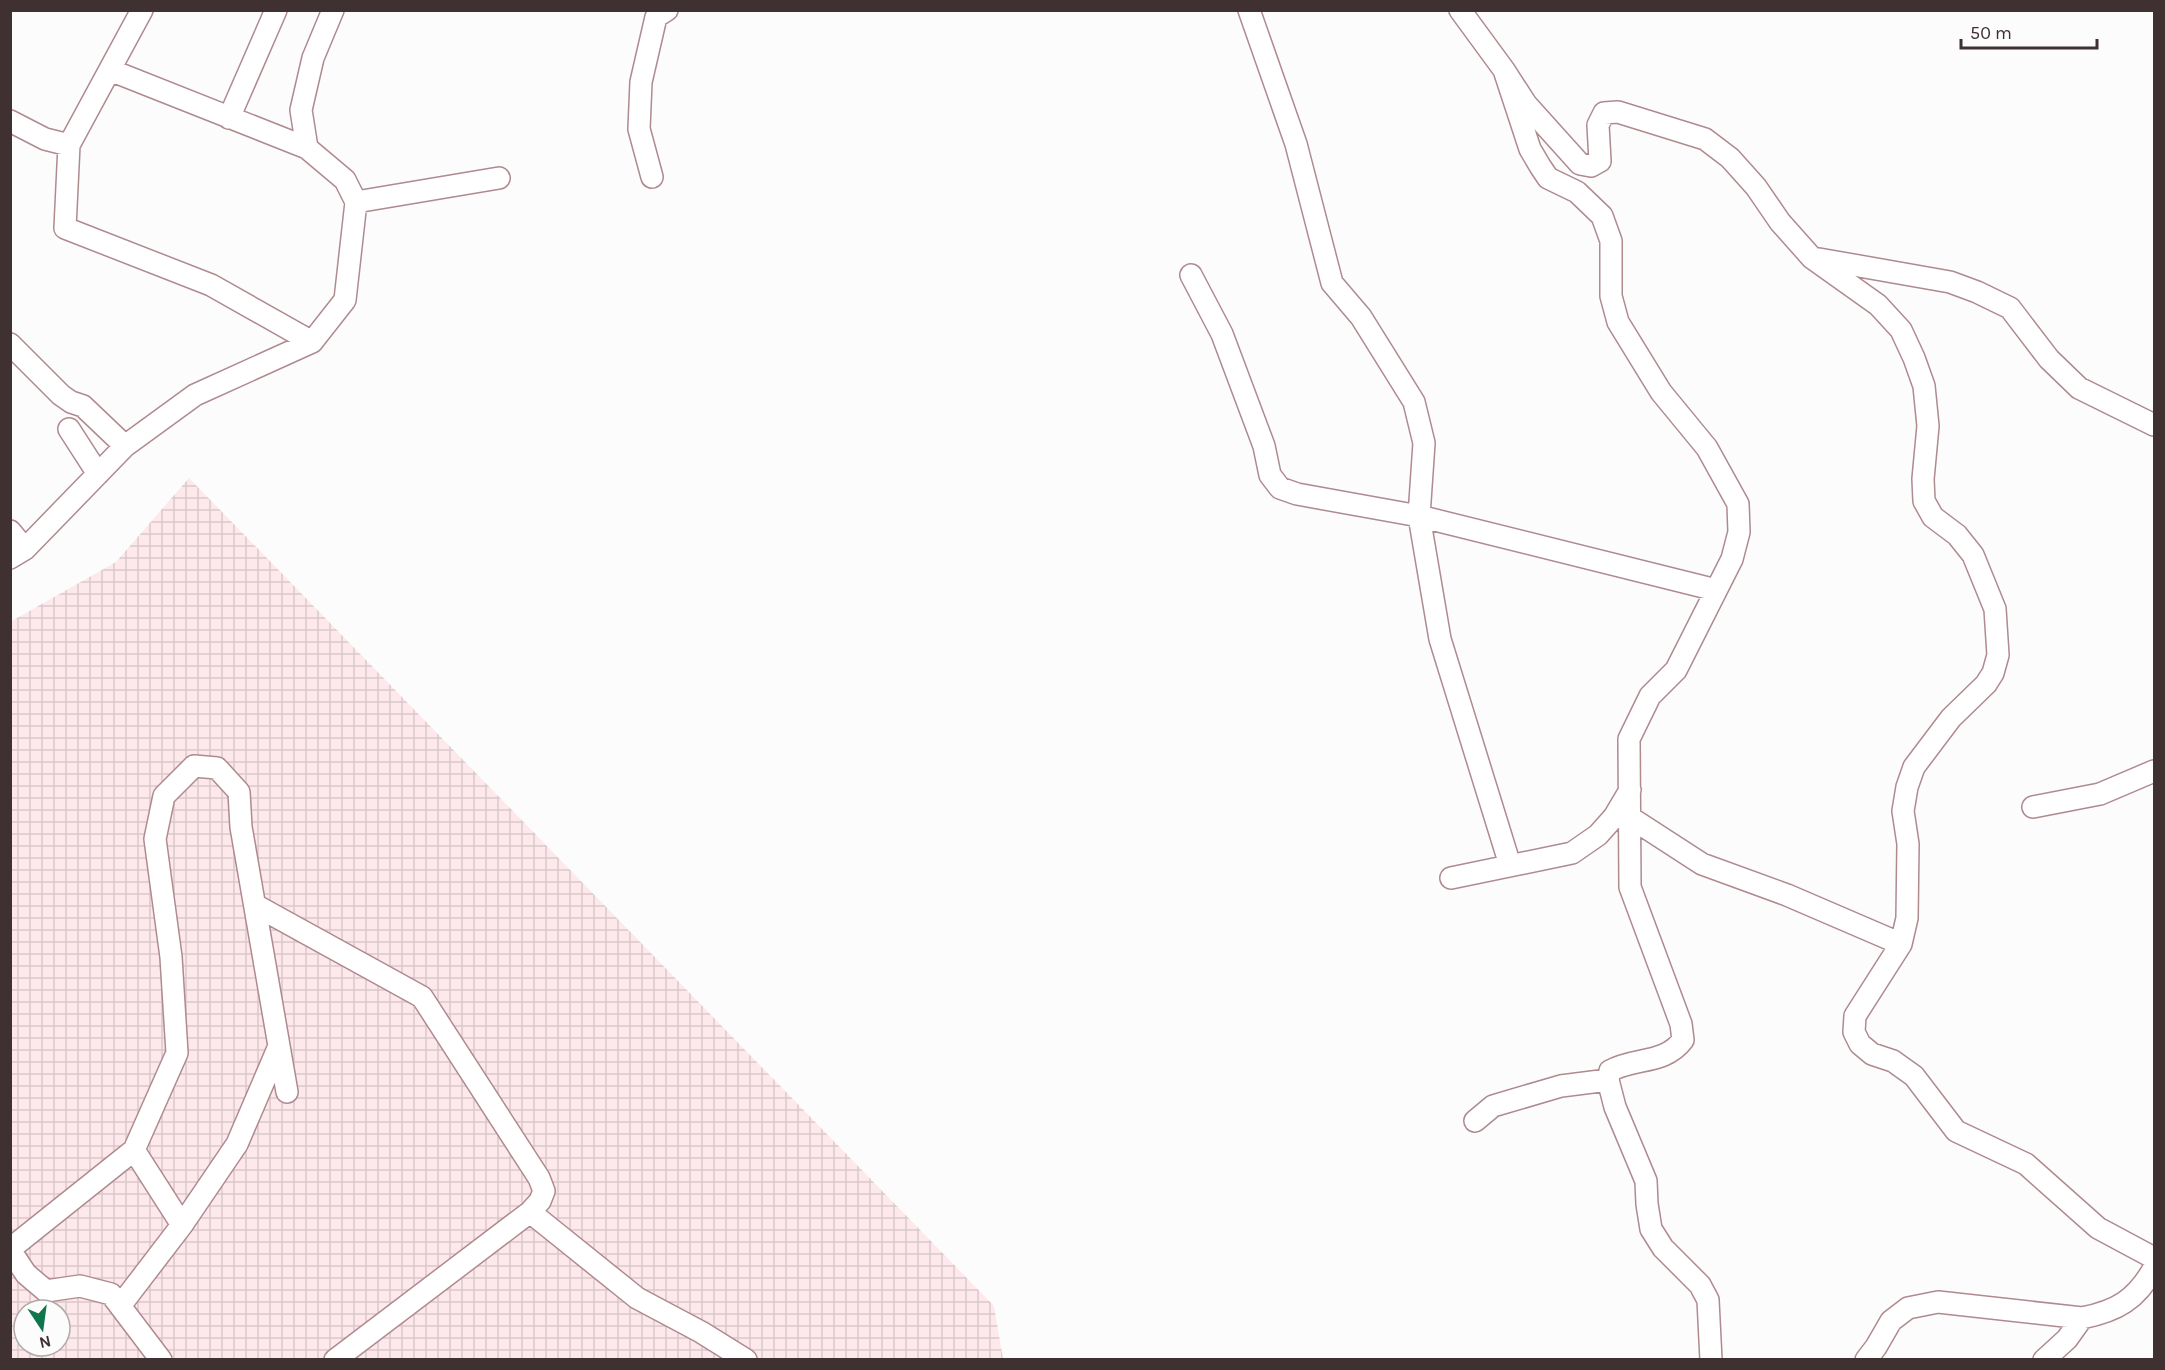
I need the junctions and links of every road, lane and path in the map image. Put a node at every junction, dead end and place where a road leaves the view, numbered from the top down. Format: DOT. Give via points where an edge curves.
graph roads {
  1 [pos="142,10"];
  2 [pos="276,10"];
  3 [pos="333,10"];
  4 [pos="667,10"];
  5 [pos="1250,10"];
  6 [pos="1460,10"];
  7 [pos="110,70"];
  8 [pos="1504,70"];
  9 [pos="230,118"];
  10 [pos="10,121"];
  11 [pos="69,145"];
  12 [pos="307,148"];
  13 [pos="652,177"];
  14 [pos="499,178"];
  15 [pos="356,202"];
  16 [pos="1812,258"];
  17 [pos="1191,275"];
  18 [pos="312,342"];
  19 [pos="10,344"];
  20 [pos="2154,425"];
  21 [pos="69,429"];
  22 [pos="125,446"];
  23 [pos="98,474"];
  24 [pos="1419,516"];
  25 [pos="10,531"];
  26 [pos="18,554"];
  27 [pos="1716,590"];
  28 [pos="2154,771"];
  29 [pos="1631,790"];
  30 [pos="2033,807"];
  31 [pos="1631,818"];
  32 [pos="1510,865"];
  33 [pos="1451,878"];
  34 [pos="255,904"];
  35 [pos="1901,944"];
  36 [pos="279,1046"];
  37 [pos="1608,1080"];
  38 [pos="287,1092"];
  39 [pos="1475,1121"];
  40 [pos="134,1150"];
  41 [pos="530,1212"];
  42 [pos="182,1225"];
  43 [pos="10,1250"];
  44 [pos="2154,1258"];
  45 [pos="2154,1268"];
  46 [pos="120,1306"];
  47 [pos="2082,1318"];
  48 [pos="161,1359"];
  49 [pos="334,1359"];
  50 [pos="747,1359"];
  51 [pos="1711,1359"];
  52 [pos="1866,1359"];
  53 [pos="2044,1359"];
  1 -- 7 [label="street"];
  2 -- 9 [label="street"];
  3 -- 12 [label="street" via="313,58 301,110"];
  4 -- 13 [label="street" via="656,17 640,82 639,129"];
  5 -- 24 [label="street" via="1296,144 1332,283 1361,317 1414,402 1424,443"];
  6 -- 8 [label="street"];
  7 -- 9 [label="street"];
  7 -- 11 [label="street"];
  8 -- 16 [label="street" via="1526,104 1580,164 1591,166 1600,160 1598,125 1604,113 1618,112 1704,139 1730,158 1756,186 1780,222"];
  8 -- 27 [label="street" via="1530,149 1548,178 1577,192 1602,216 1611,242 1611,296 1618,322 1661,392 1707,448 1738,504 1739,532 1732,559"];
  9 -- 12 [label="street"];
  10 -- 11 [label="street" via="45,139"];
  11 -- 18 [label="street" via="65,228 211,285"];
  12 -- 15 [label="street" via="345,180"];
  14 -- 15 [label="street"];
  15 -- 18 [label="street" via="345,300"];
  16 -- 20 [label="street" via="1950,282 2010,308 2049,360 2079,388"];
  16 -- 35 [label="street" via="1878,305 1901,330 1924,387 1928,426 1924,501 1933,518 1957,535 1973,555 1995,609 1998,655 1993,673 1951,718 1914,767 1907,787 1903,811 1908,844 1907,918"];
  17 -- 24 [label="street" via="1222,334 1264,446 1270,475 1280,488"];
  18 -- 22 [label="street" via="195,395"];
  19 -- 22 [label="street" via="61,395 83,406"];
  21 -- 23 [label="street"];
  22 -- 23 [label="street"];
  23 -- 26 [label="street"];
  24 -- 27 [label="street"];
  24 -- 32 [label="street" via="1440,639"];
  25 -- 26 [label="street"];
  27 -- 29 [label="street" via="1676,670 1650,696 1629,739"];
  28 -- 30 [label="street" via="2100,794"];
  29 -- 31 [label="street"];
  29 -- 32 [label="street" via="1598,835 1572,853"];
  31 -- 35 [label="street" via="1702,864"];
  31 -- 37 [label="street" via="1630,887 1681,1024 1683,1040 1675,1050 1655,1059 1616,1067 1610,1071"];
  32 -- 33 [label="street"];
  34 -- 36 [label="street"];
  34 -- 40 [label="street" via="239,792 217,768 194,766 164,796 155,839 171,957 177,1053"];
  34 -- 41 [label="street" via="422,997 539,1178 544,1191"];
  35 -- 44 [label="street" via="1855,1016 1854,1032 1860,1044 1914,1076 1956,1131 2026,1164 2098,1228"];
  36 -- 38 [label="street"];
  36 -- 42 [label="street" via="237,1144"];
  37 -- 39 [label="street" via="1560,1086 1493,1106"];
  37 -- 51 [label="street" via="1646,1181 1651,1229 1663,1248 1700,1285 1708,1300"];
  40 -- 42 [label="street"];
  40 -- 43 [label="street"];
  41 -- 49 [label="street"];
  41 -- 50 [label="street" via="637,1298"];
  42 -- 46 [label="street"];
  43 -- 46 [label="street" via="26,1274 46,1291 80,1286 111,1294"];
  45 -- 47 [label="street" via="2146,1283 2126,1303"];
  46 -- 48 [label="street"];
  47 -- 52 [label="street" via="1938,1302 1908,1308 1891,1321"];
  47 -- 53 [label="street" via="2067,1339"];
}
